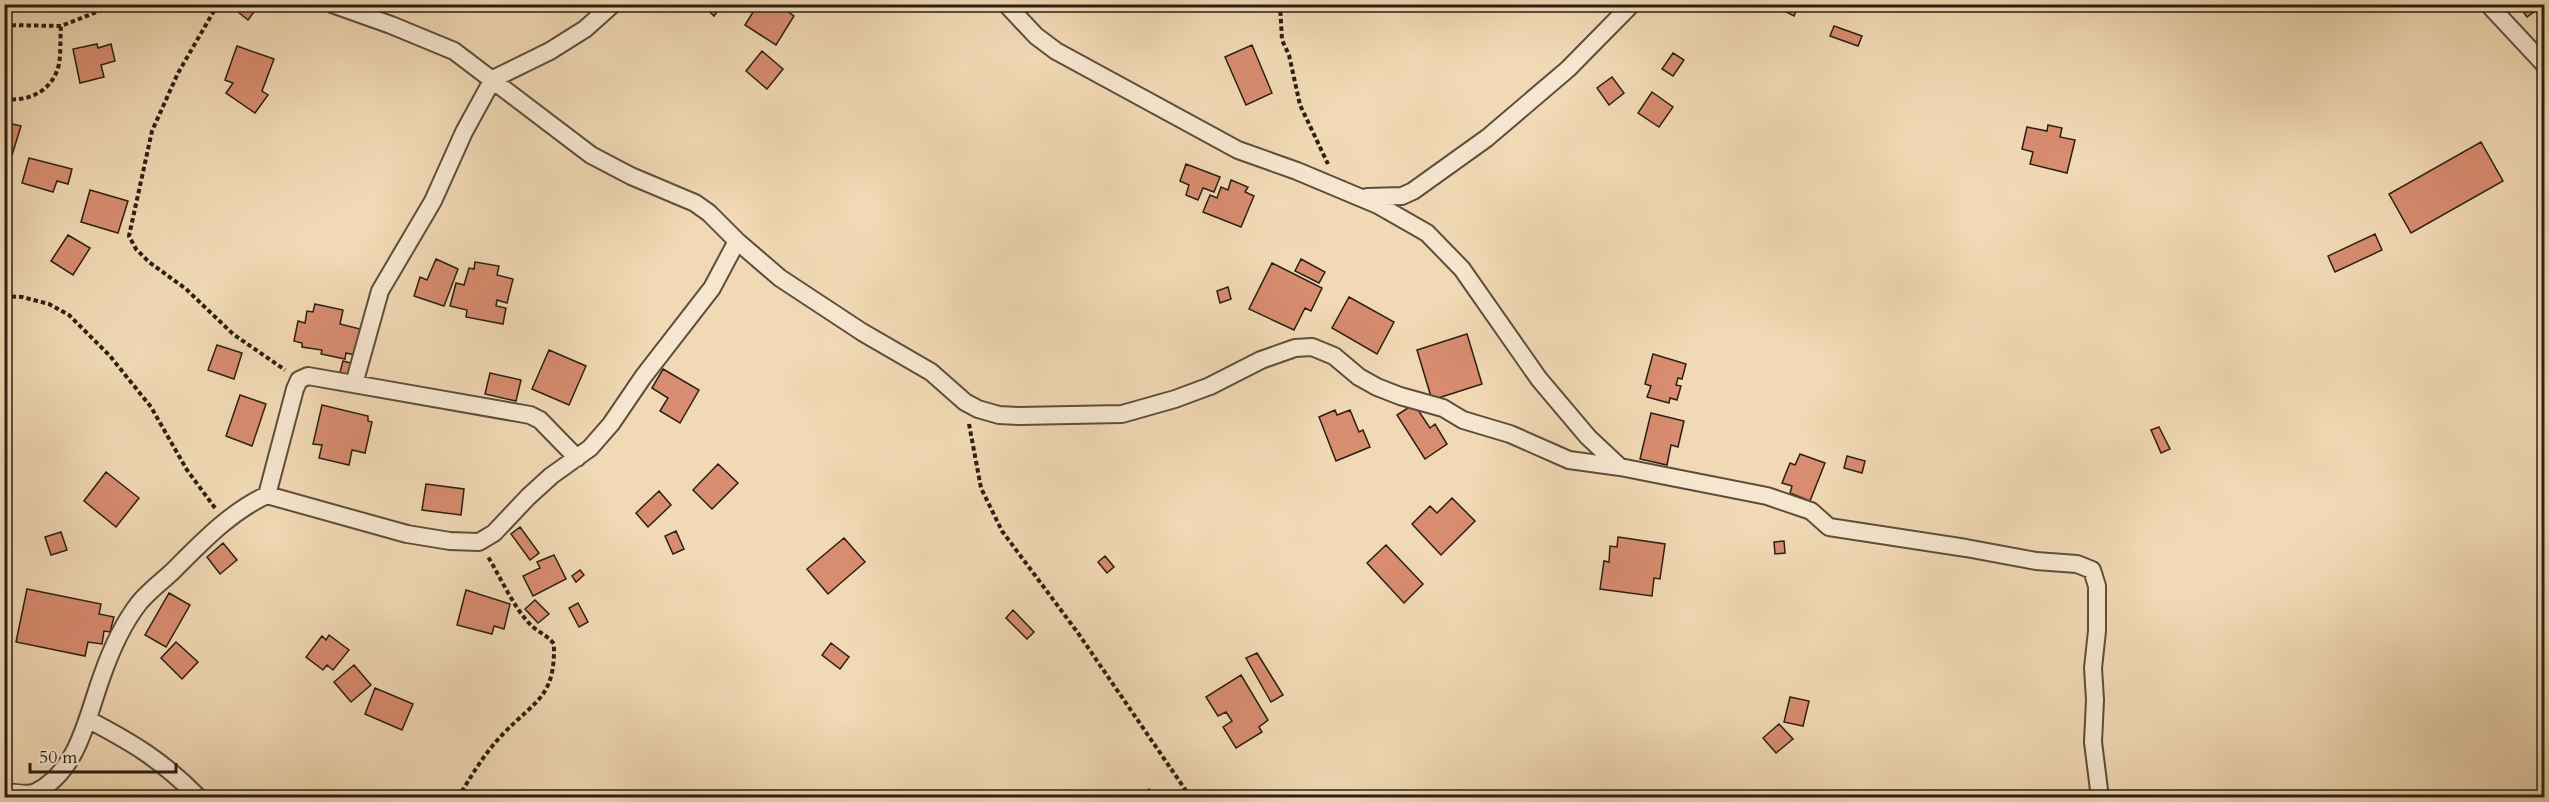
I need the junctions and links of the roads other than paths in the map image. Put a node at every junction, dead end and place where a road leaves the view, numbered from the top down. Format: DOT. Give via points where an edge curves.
graph roads {
  1 [pos="332,4"];
  2 [pos="614,4"];
  3 [pos="1006,4"];
  4 [pos="1632,4"];
  5 [pos="2488,4"];
  6 [pos="2544,64"];
  7 [pos="493,78"];
  8 [pos="1360,197"];
  9 [pos="737,241"];
  10 [pos="354,384"];
  11 [pos="577,458"];
  12 [pos="1620,467"];
  13 [pos="267,495"];
  14 [pos="89,720"];
  15 [pos="4,792"];
  16 [pos="199,798"];
  17 [pos="2100,798"];
  1 -- 7 [label="street" via="454,51"];
  2 -- 7 [label="street" via="550,51"];
  3 -- 8 [label="street" via="1036,36 1084,67 1238,150"];
  4 -- 8 [label="street" via="1568,69 1487,138 1413,191 1386,198"];
  5 -- 6 [label="street"];
  7 -- 9 [label="street" via="591,155 695,202"];
  7 -- 10 [label="street" via="433,201 380,291"];
  8 -- 12 [label="street" via="1427,233 1455,262 1539,379 1588,437"];
  9 -- 11 [label="street" via="712,288 611,424"];
  9 -- 12 [label="street" via="780,278 931,372 978,410 999,415 1122,414 1210,386 1286,351 1312,347 1334,356 1359,377 1392,393 1443,408 1463,420 1510,434 1569,460"];
  10 -- 11 [label="street" via="530,415 540,420"];
  10 -- 13 [label="street" via="308,376 299,380"];
  11 -- 13 [label="street" via="551,476 494,533 479,542 407,534"];
  12 -- 17 [label="street" via="1767,496 1810,511 1829,527 2036,561 2077,564 2092,570 2097,586 2093,742"];
  13 -- 14 [label="street" via="226,521 140,603 116,639"];
  14 -- 15 [label="street" via="67,763 52,780 34,793"];
  14 -- 16 [label="street" via="138,746 177,775"];
}
